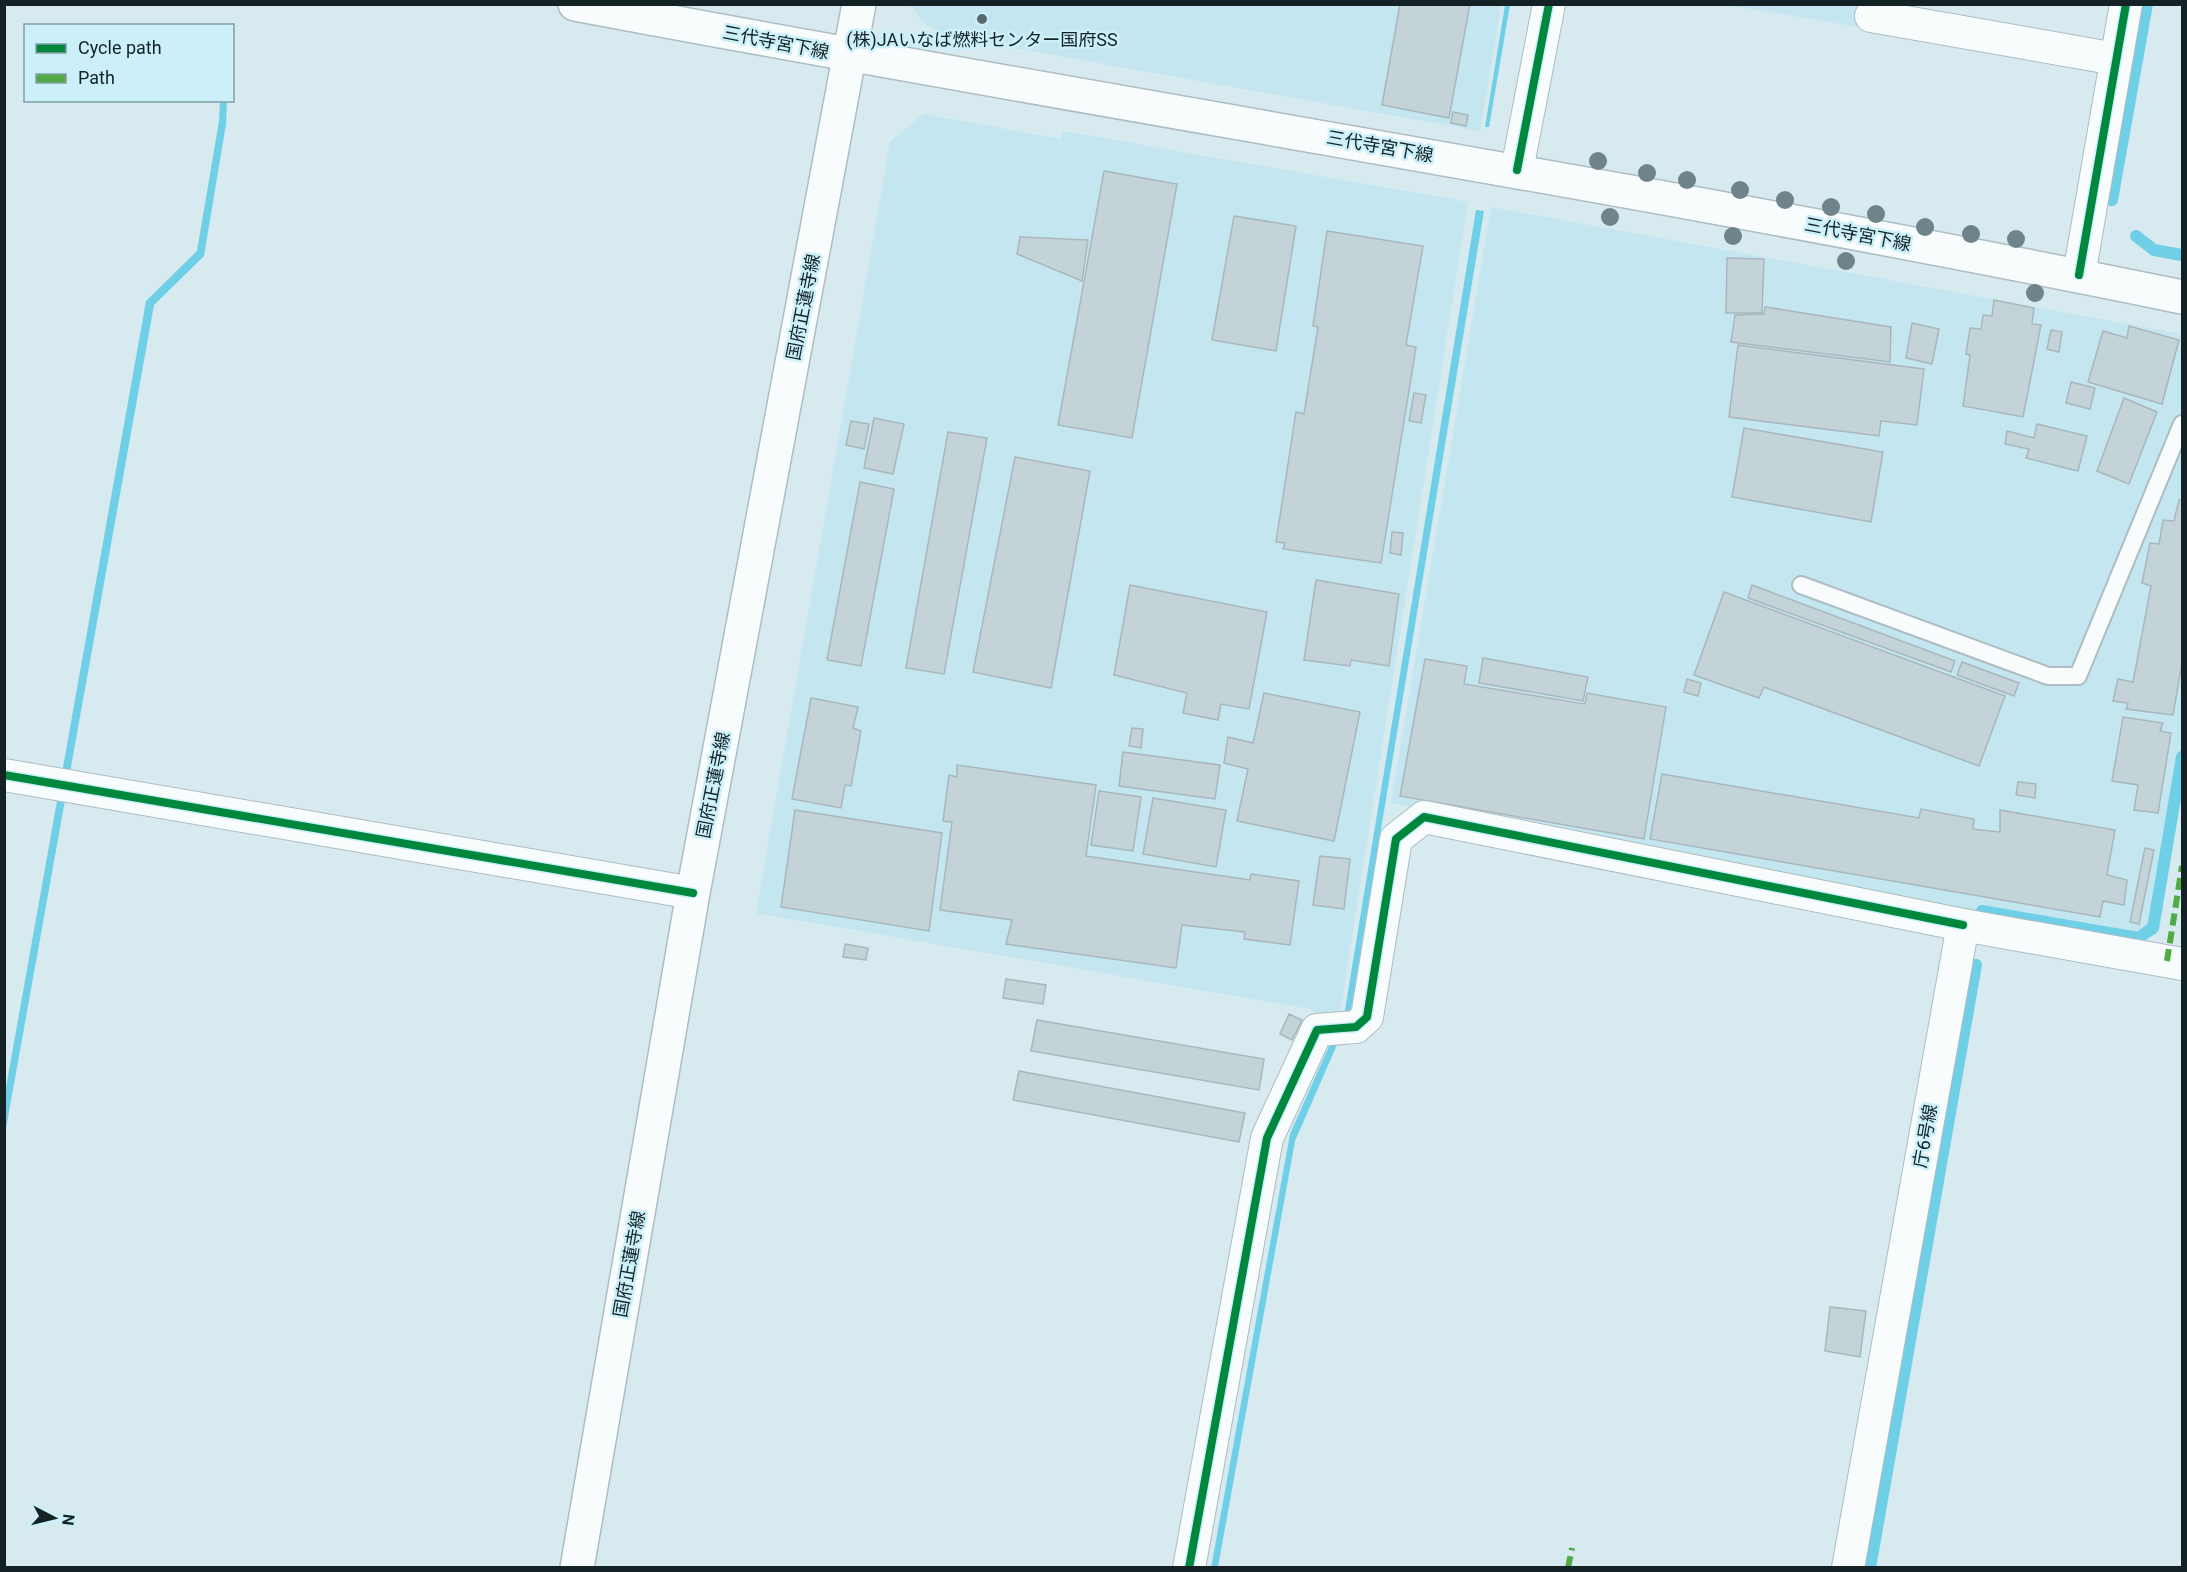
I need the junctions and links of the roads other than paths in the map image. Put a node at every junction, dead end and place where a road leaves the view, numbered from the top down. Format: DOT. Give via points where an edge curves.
graph roads {
  1 [pos="575,4"];
  2 [pos="859,4"];
  3 [pos="1549,4"];
  4 [pos="2126,4"];
  5 [pos="1871,16"];
  6 [pos="850,56"];
  7 [pos="2116,58"];
  8 [pos="1517,170"];
  9 [pos="2079,276"];
  10 [pos="2182,297"];
  11 [pos="2182,424"];
  12 [pos="1801,585"];
  13 [pos="4,775"];
  14 [pos="693,893"];
  15 [pos="1963,925"];
  16 [pos="2182,964"];
  17 [pos="577,1568"];
  18 [pos="1189,1568"];
  19 [pos="1848,1568"];
  1 -- 6 [label="main road, 三代寺宮下線"];
  2 -- 6 [label="main road, 国府正蓮寺線"];
  3 -- 8 [label="street"];
  4 -- 7 [label="street"];
  5 -- 7 [label="street"];
  6 -- 8 [label="main road, 三代寺宮下線"];
  6 -- 14 [label="main road, 国府正蓮寺線"];
  7 -- 9 [label="street"];
  8 -- 9 [label="main road, 三代寺宮下線"];
  9 -- 10 [label="main road, 三代寺宮下線"];
  11 -- 12 [label="lane" via="2078,676 2048,676"];
  13 -- 14 [label="street"];
  14 -- 17 [label="main road, 国府正蓮寺線"];
  15 -- 16 [label="street"];
  15 -- 18 [label="street" via="1424,817 1396,839 1367,1017 1356,1028 1317,1030 1267,1138"];
  15 -- 19 [label="street, 庁6号線"];
}
